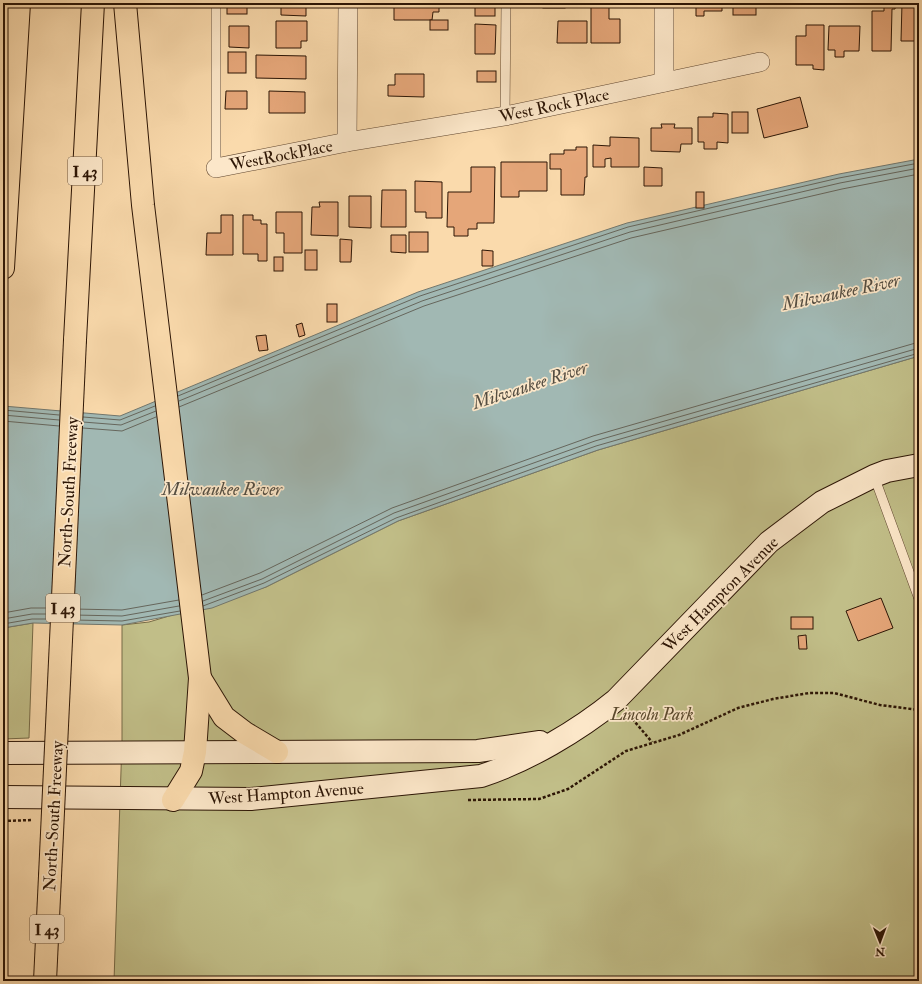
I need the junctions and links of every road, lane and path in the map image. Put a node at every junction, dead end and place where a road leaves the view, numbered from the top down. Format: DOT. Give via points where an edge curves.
graph roads {
  1 [pos="19,3"];
  2 [pos="94,3"];
  3 [pos="125,3"];
  4 [pos="216,3"];
  5 [pos="348,3"];
  6 [pos="506,3"];
  7 [pos="664,3"];
  8 [pos="760,62"];
  9 [pos="664,82"];
  10 [pos="505,116"];
  11 [pos="347,142"];
  12 [pos="216,168"];
  13 [pos="3,268"];
  14 [pos="919,465"];
  15 [pos="874,476"];
  16 [pos="919,599"];
  17 [pos="199,669"];
  18 [pos="616,700"];
  19 [pos="919,710"];
  20 [pos="559,739"];
  21 [pos="652,742"];
  22 [pos="195,752"];
  23 [pos="277,752"];
  24 [pos="3,753"];
  25 [pos="3,797"];
  26 [pos="173,800"];
  27 [pos="462,800"];
  28 [pos="44,981"];
  1 -- 13 [label="highway"];
  2 -- 28 [label="highway, North-South Freeway / I 43, bridge"];
  3 -- 17 [label="highway" via="143,205"];
  4 -- 12 [label="lane"];
  5 -- 11 [label="street"];
  6 -- 10 [label="lane"];
  7 -- 9 [label="street"];
  8 -- 9 [label="street, West Rock Place"];
  9 -- 10 [label="street, West Rock Place"];
  10 -- 11 [label="street, West Rock Place"];
  11 -- 12 [label="street, WestRockPlace"];
  14 -- 15 [label="main road, West Hampton Avenue"];
  15 -- 16 [label="lane"];
  15 -- 18 [label="main road, West Hampton Avenue" via="822,502 769,542"];
  17 -- 22 [label="highway"];
  17 -- 23 [label="highway" via="224,717"];
  18 -- 20 [label="main road, West Hampton Avenue" via="592,720"];
  18 -- 21 [label="path"];
  19 -- 21 [label="path" via="880,705 834,693 809,693 738,708 679,735"];
  20 -- 23 [label="main road, West Hampton Avenue" via="478,751"];
  20 -- 26 [label="main road, West Hampton Avenue" via="501,770 481,776 251,799"];
  21 -- 27 [label="path" via="626,751 568,789 539,799"];
  22 -- 23 [label="main road, West Hampton Avenue"];
  22 -- 24 [label="main road, West Hampton Avenue"];
  22 -- 26 [label="highway" via="191,770"];
  25 -- 26 [label="main road, West Hampton Avenue"];
}
